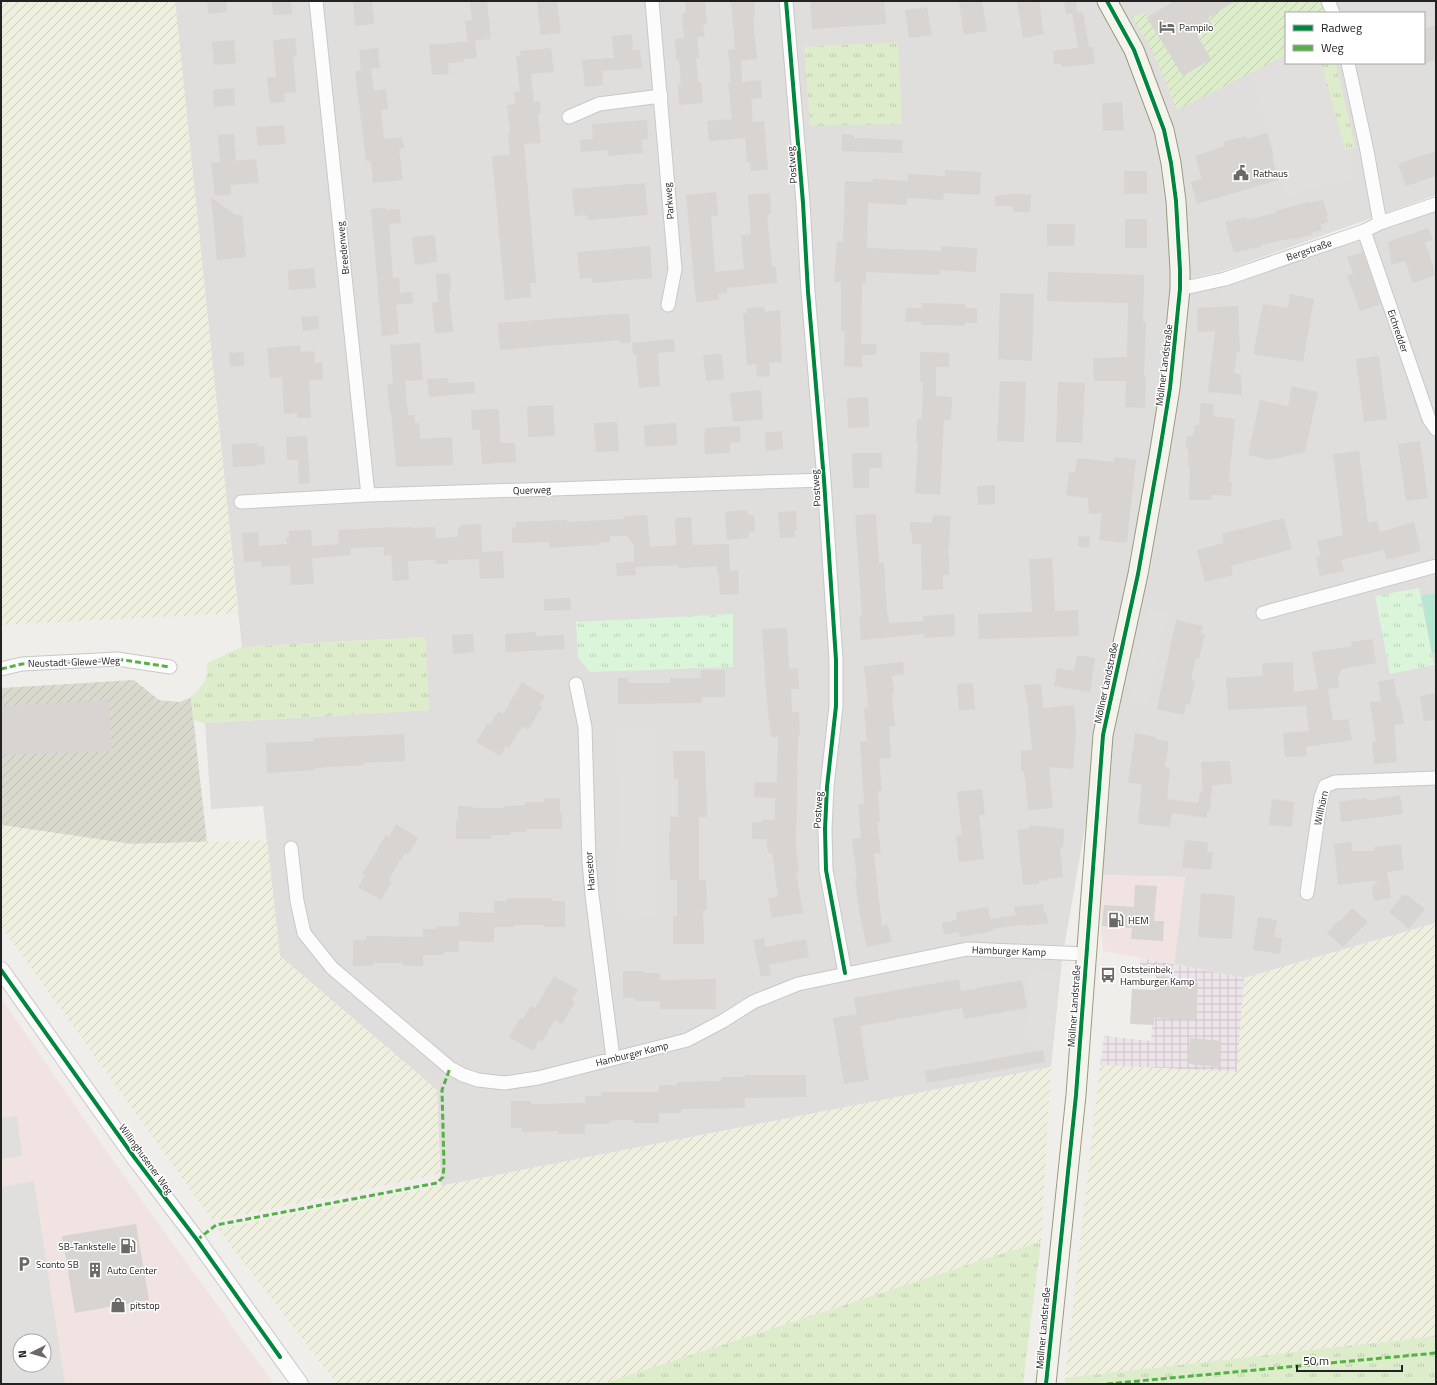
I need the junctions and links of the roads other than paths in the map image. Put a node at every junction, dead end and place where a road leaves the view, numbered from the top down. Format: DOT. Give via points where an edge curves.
graph roads {
  1 [pos="316,1"];
  2 [pos="652,1"];
  3 [pos="786,1"];
  4 [pos="1107,1"];
  5 [pos="1328,1"];
  6 [pos="1333,12"];
  7 [pos="1348,64"];
  8 [pos="661,96"];
  9 [pos="569,117"];
  10 [pos="1436,204"];
  11 [pos="1380,223"];
  12 [pos="1364,231"];
  13 [pos="1180,289"];
  14 [pos="668,305"];
  15 [pos="1436,429"];
  16 [pos="824,480"];
  17 [pos="368,495"];
  18 [pos="241,502"];
  19 [pos="1436,566"];
  20 [pos="1263,613"];
  21 [pos="170,667"];
  22 [pos="1,669"];
  23 [pos="576,684"];
  24 [pos="1436,778"];
  25 [pos="291,848"];
  26 [pos="1307,893"];
  27 [pos="1086,954"];
  28 [pos="1,970"];
  29 [pos="845,973"];
  30 [pos="613,1058"];
  31 [pos="300,1384"];
  32 [pos="1046,1384"];
  1 -- 17 [label="street, Breedenweg"];
  2 -- 8 [label="street, Parkweg"];
  3 -- 16 [label="street, Postweg"];
  4 -- 13 [label="main road, Möllner Landstraße" via="1134,50 1164,130 1176,201"];
  5 -- 6 [label="street"];
  7 -- 11 [label="street"];
  8 -- 9 [label="street" via="599,104"];
  8 -- 14 [label="street, Parkweg" via="675,269"];
  10 -- 11 [label="street, Bergstraße"];
  11 -- 12 [label="street, Bergstraße"];
  12 -- 13 [label="street, Bergstraße" via="1225,279"];
  12 -- 15 [label="street, Eichredder" via="1429,419"];
  13 -- 27 [label="main road, Möllner Landstraße" via="1170,388 1160,450 1138,574 1103,735"];
  16 -- 17 [label="street, Querweg"];
  16 -- 29 [label="street, Postweg" via="836,660 836,706 827,787 826,870"];
  17 -- 18 [label="street, Querweg"];
  19 -- 20 [label="street"];
  21 -- 22 [label="street, Neustadt-Glewe-Weg" via="117,659 22,664"];
  23 -- 30 [label="street, Hansetor" via="585,727 592,895"];
  24 -- 26 [label="street, Willhörn" via="1335,782 1325,786 1321,797"];
  25 -- 30 [label="street, Hamburger Kamp" via="297,901 304,933 332,968 450,1068 478,1080 505,1083 538,1078"];
  27 -- 29 [label="street, Hamburger Kamp" via="967,949"];
  27 -- 32 [label="main road, Möllner Landstraße" via="1076,1095"];
  28 -- 31 [label="street, Willinghusener Weg"];
  29 -- 30 [label="street, Hamburger Kamp" via="798,984 753,1002 687,1040"];
}
